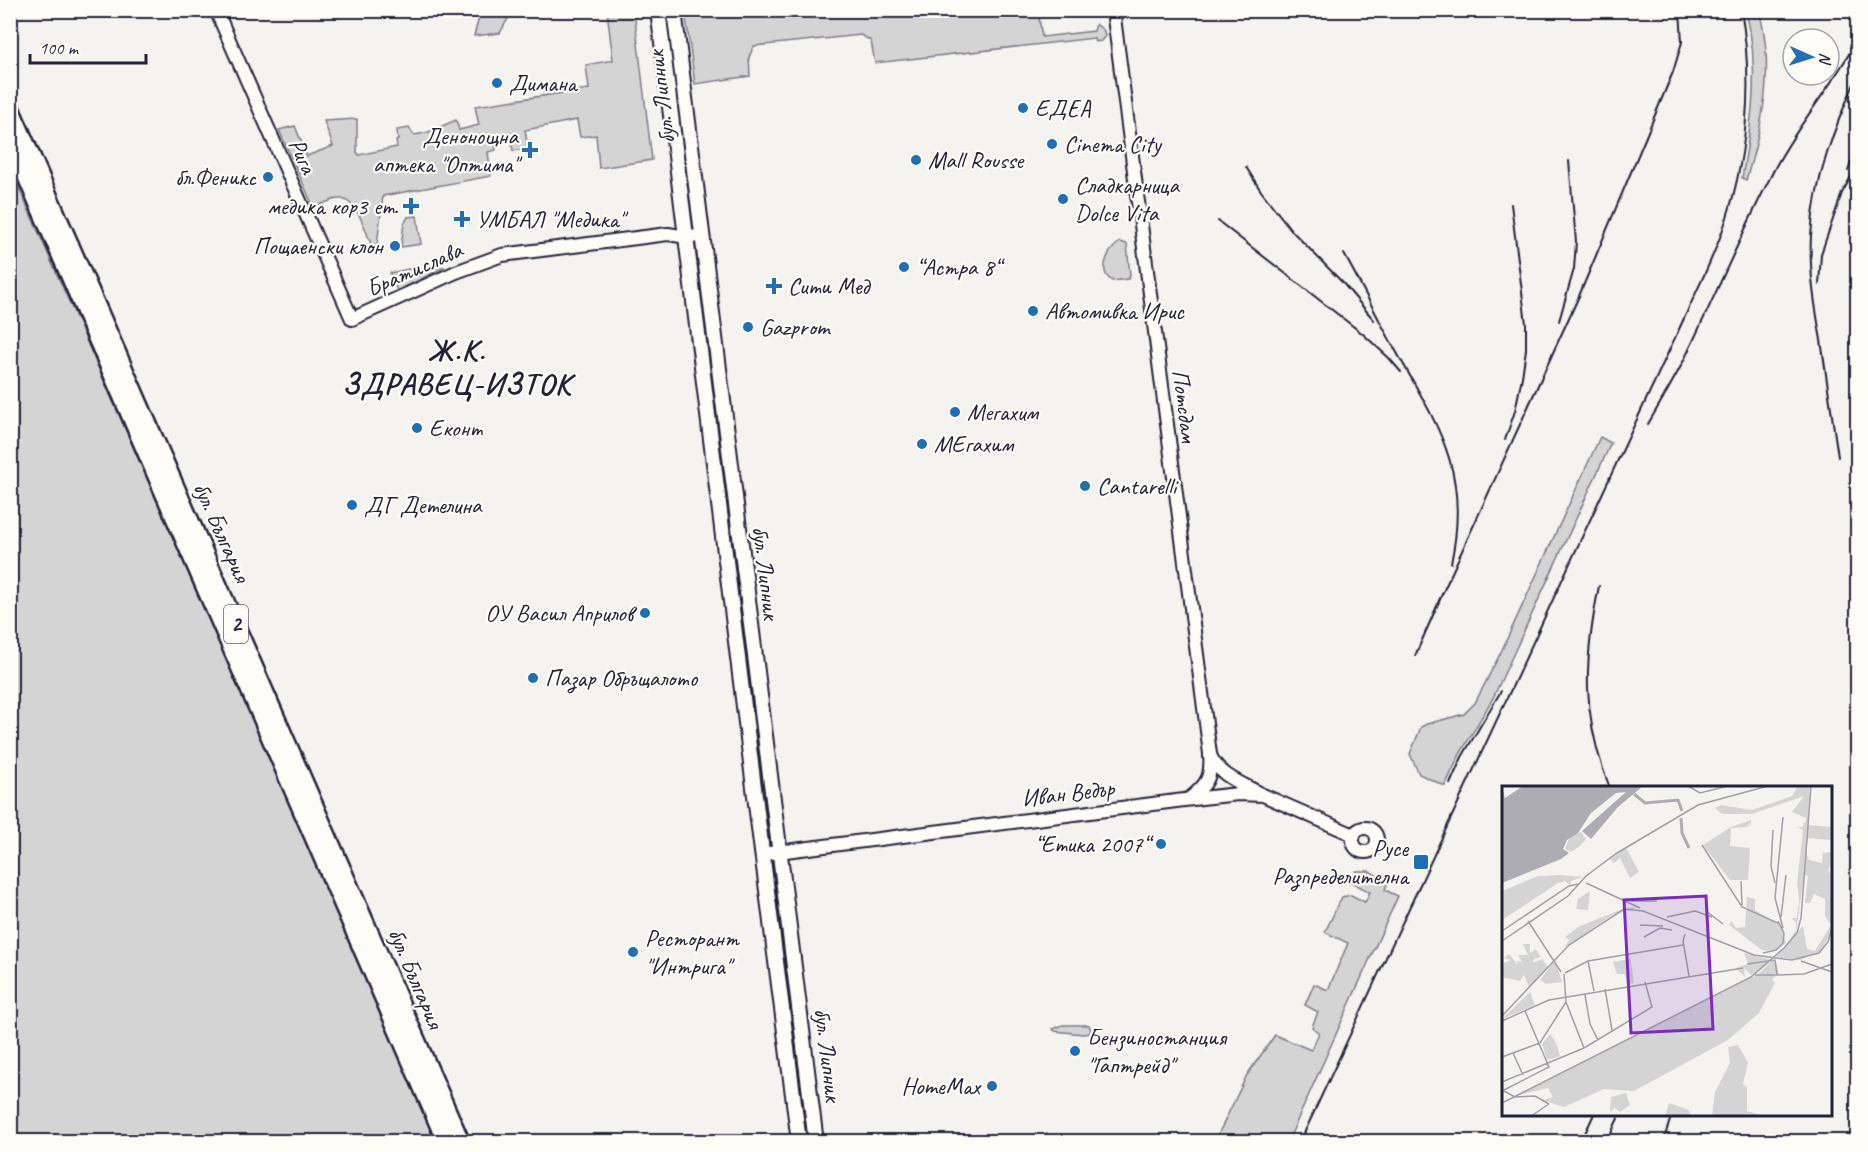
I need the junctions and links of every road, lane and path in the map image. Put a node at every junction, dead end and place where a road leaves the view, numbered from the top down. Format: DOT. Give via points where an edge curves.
graph roads {
  1 [pos="216,10"];
  2 [pos="658,10"];
  3 [pos="674,10"];
  4 [pos="1113,10"];
  5 [pos="10,107"];
  6 [pos="10,139"];
  7 [pos="700,230"];
  8 [pos="686,231"];
  9 [pos="352,319"];
  10 [pos="1210,754"];
  11 [pos="1263,795"];
  12 [pos="1189,799"];
  13 [pos="1354,835"];
  14 [pos="779,851"];
  15 [pos="762,854"];
  16 [pos="446,1142"];
  17 [pos="460,1142"];
  18 [pos="800,1142"];
  19 [pos="816,1142"];
  1 -- 9 [label="street, Рига"];
  2 -- 8 [label="main road, бул. Липник"];
  3 -- 7 [label="main road, бул. Липник"];
  4 -- 10 [label="street, Потсдам"];
  5 -- 17 [label="highway, бул. България / 2"];
  6 -- 16 [label="highway, бул. България / 2"];
  7 -- 8 [label="street, Братислава"];
  7 -- 14 [label="main road, бул. Липник"];
  8 -- 9 [label="street, Братислава" via="502,255"];
  8 -- 15 [label="main road, бул. Липник"];
  10 -- 11 [label="street" via="1224,773"];
  10 -- 12 [label="street, Потсдам" via="1205,786"];
  11 -- 12 [label="street, Иван Ведър"];
  11 -- 13 [label="street, Иван Ведър"];
  12 -- 14 [label="street, Иван Ведър"];
  14 -- 15 [label="street, Иван Ведър"];
  14 -- 19 [label="main road, бул. Липник"];
  15 -- 18 [label="main road, бул. Липник"];
}
